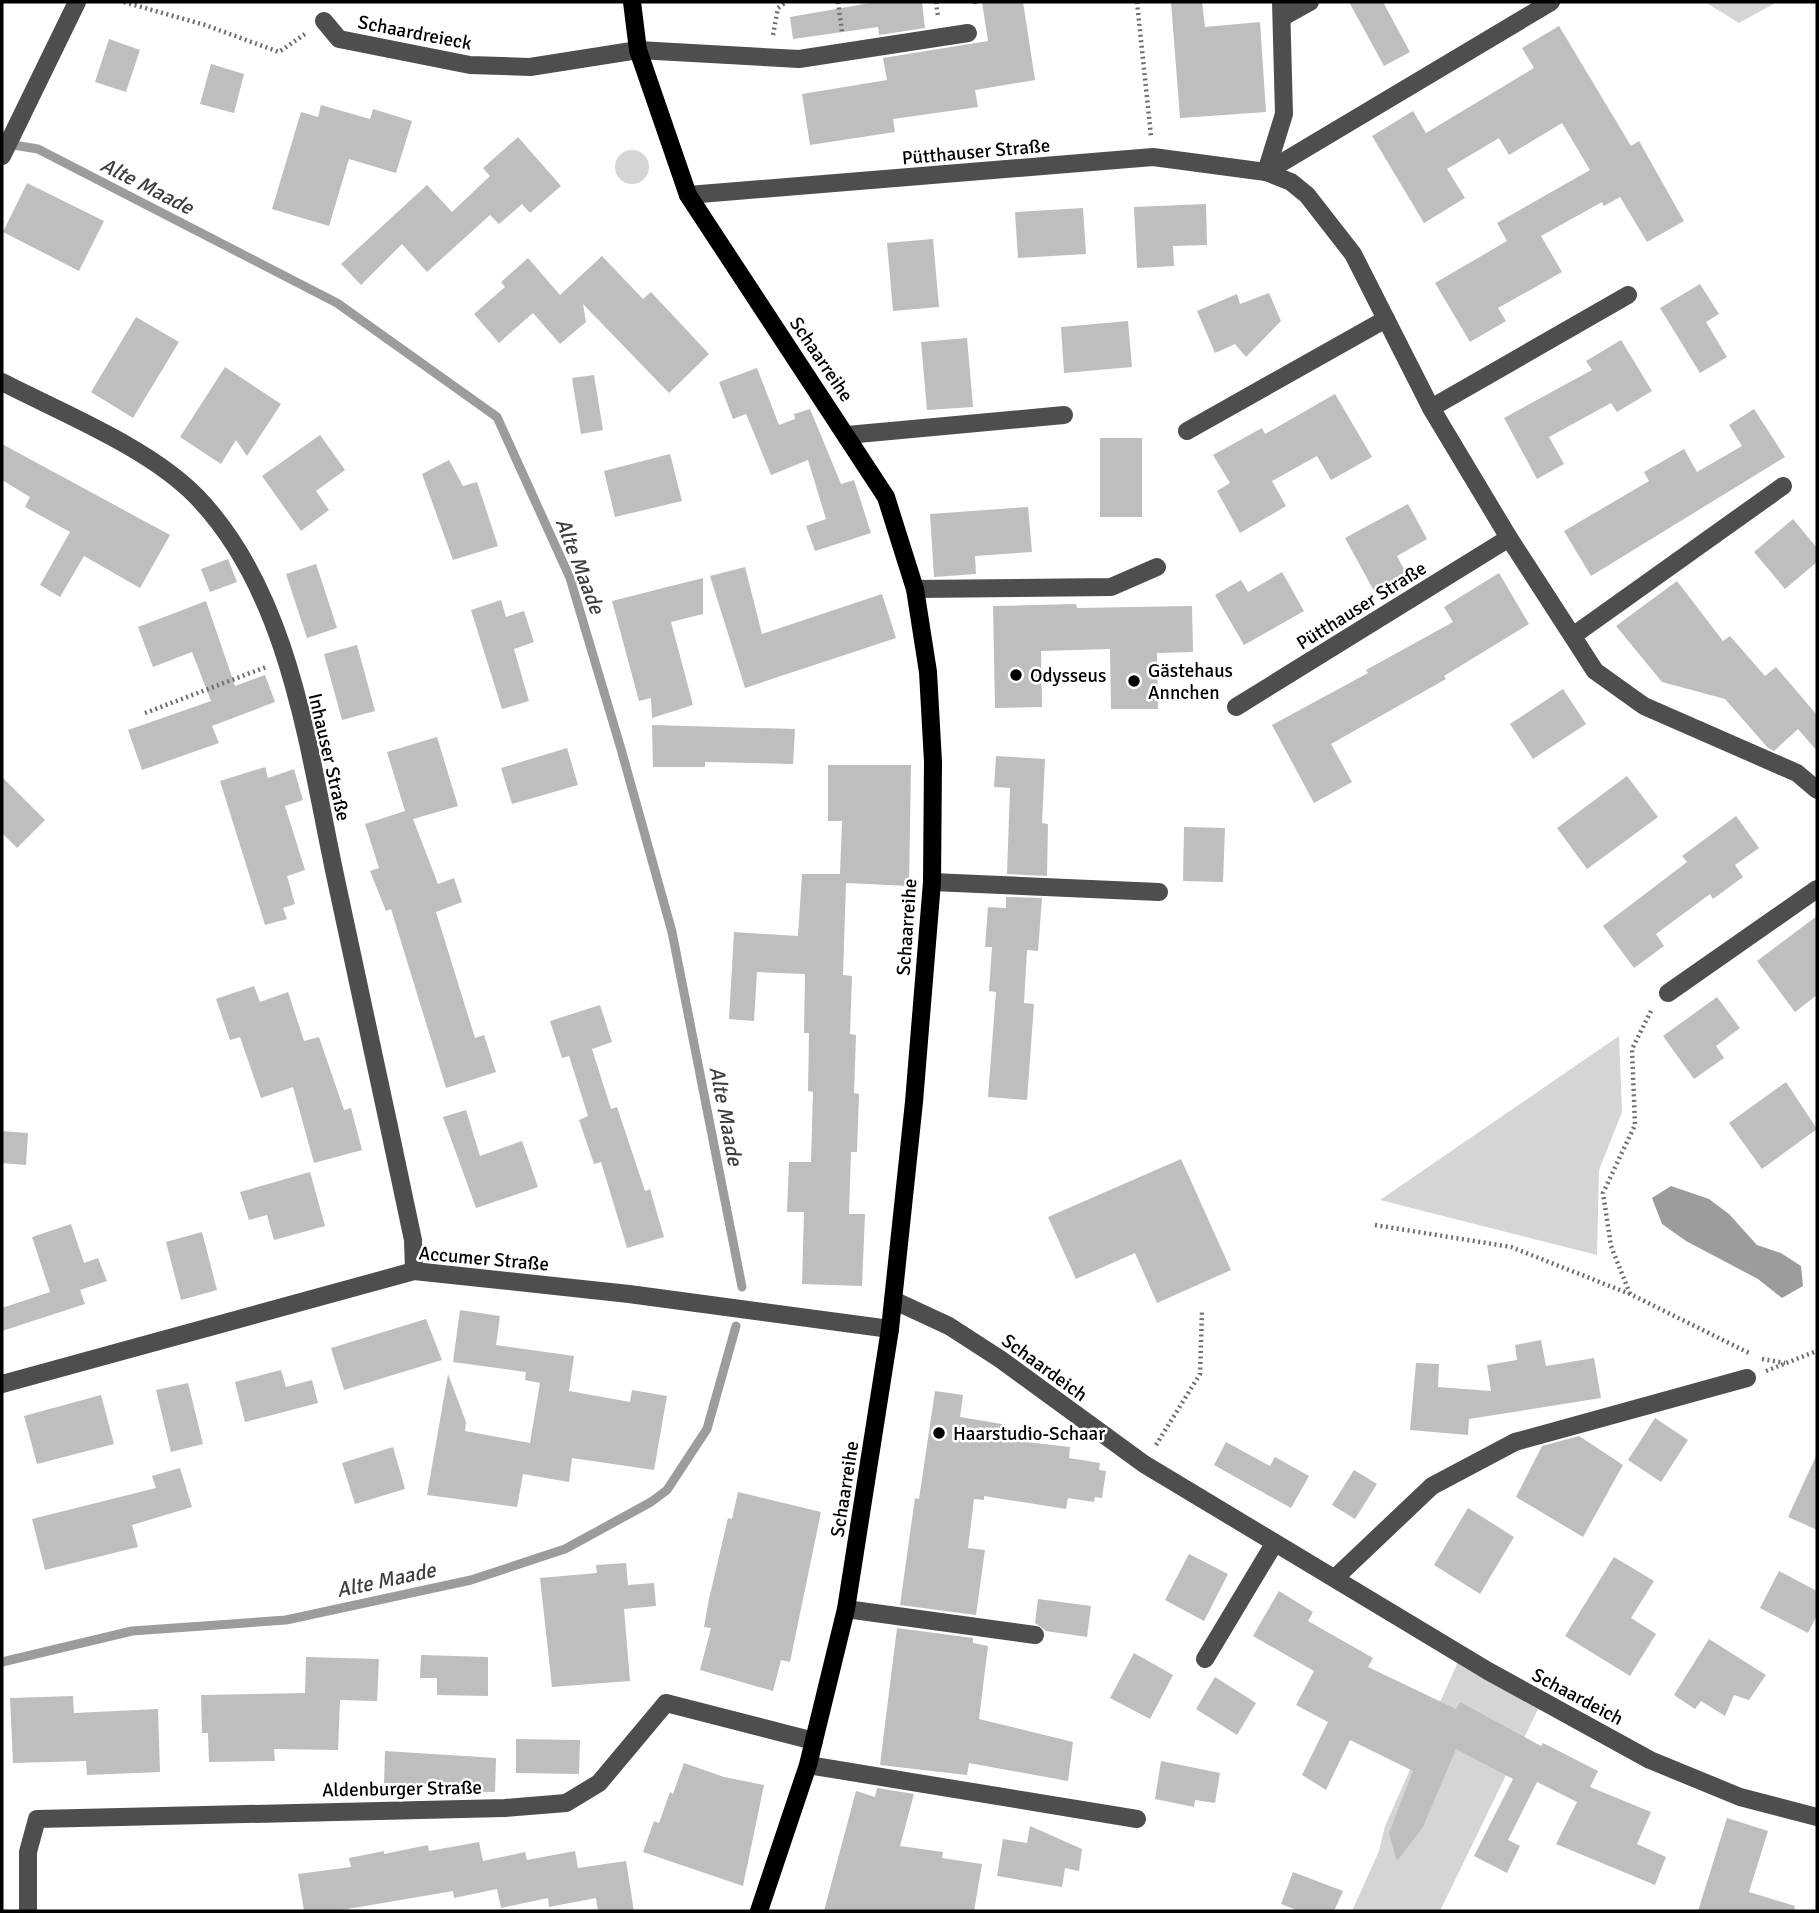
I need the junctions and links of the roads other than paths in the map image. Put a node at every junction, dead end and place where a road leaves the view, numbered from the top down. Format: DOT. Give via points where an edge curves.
graph roads {
  1 [pos="77,2"];
  2 [pos="632,2"];
  3 [pos="1310,2"];
  4 [pos="1551,2"];
  5 [pos="1282,10"];
  6 [pos="324,21"];
  7 [pos="968,33"];
  8 [pos="638,50"];
  9 [pos="2,156"];
  10 [pos="1266,172"];
  11 [pos="688,195"];
  12 [pos="1628,295"];
  13 [pos="1386,319"];
  14 [pos="2,382"];
  15 [pos="1431,408"];
  16 [pos="1064,415"];
  17 [pos="1187,431"];
  18 [pos="847,435"];
  19 [pos="1783,486"];
  20 [pos="1508,538"];
  21 [pos="1157,566"];
  22 [pos="915,589"];
  23 [pos="1574,635"];
  24 [pos="1236,707"];
  25 [pos="1817,790"];
  26 [pos="932,882"];
  27 [pos="1817,889"];
  28 [pos="1159,892"];
  29 [pos="1668,993"];
  30 [pos="414,1271"];
  31 [pos="893,1300"];
  32 [pos="890,1329"];
  33 [pos="1747,1378"];
  34 [pos="2,1384"];
  35 [pos="1274,1544"];
  36 [pos="1335,1578"];
  37 [pos="846,1609"];
  38 [pos="1035,1635"];
  39 [pos="1205,1659"];
  40 [pos="814,1741"];
  41 [pos="808,1765"];
  42 [pos="1817,1817"];
  43 [pos="1137,1819"];
  44 [pos="28,1911"];
  45 [pos="759,1911"];
  1 -- 9 [label="street"];
  2 -- 8 [label="main road, Schaarreihe"];
  3 -- 5 [label="street"];
  4 -- 10 [label="street"];
  5 -- 10 [label="street" via="1284,114"];
  6 -- 8 [label="street, Schaardreieck" via="338,39 470,65 530,67"];
  7 -- 8 [label="street, Schaardreieck" via="799,59"];
  8 -- 11 [label="main road, Schaarreihe"];
  10 -- 11 [label="street, Pütthauser Straße" via="1153,157"];
  10 -- 13 [label="street, Pütthauser Straße" via="1291,182 1307,195 1353,254"];
  11 -- 18 [label="main road, Schaarreihe"];
  12 -- 15 [label="street"];
  13 -- 15 [label="street, Pütthauser Straße"];
  13 -- 17 [label="street"];
  14 -- 30 [label="street, Inhauser Straße" via="148,458 196,496 254,575 286,660 399,1173 413,1240"];
  15 -- 20 [label="street, Pütthauser Straße"];
  16 -- 18 [label="street"];
  18 -- 22 [label="main road, Schaarreihe" via="886,497"];
  19 -- 23 [label="street"];
  20 -- 23 [label="street, Pütthauser Straße"];
  20 -- 24 [label="street, Pütthauser Straße"];
  21 -- 22 [label="street" via="1111,587"];
  22 -- 26 [label="main road, Schaarreihe" via="928,672"];
  23 -- 25 [label="street, Pütthauser Straße" via="1595,671 1644,706 1797,773"];
  26 -- 28 [label="street"];
  26 -- 31 [label="main road, Schaarreihe"];
  27 -- 29 [label="street"];
  30 -- 32 [label="street, Accumer Straße"];
  30 -- 34 [label="street, Accumer Straße"];
  31 -- 32 [label="main road, Schaarreihe"];
  31 -- 35 [label="street, Schaardeich" via="949,1326 990,1352 1144,1464"];
  32 -- 37 [label="main road, Schaarreihe"];
  33 -- 36 [label="street" via="1516,1442 1432,1486"];
  35 -- 36 [label="street, Schaardeich"];
  35 -- 39 [label="street"];
  36 -- 42 [label="street, Schaardeich" via="1488,1671 1650,1759 1740,1797"];
  37 -- 38 [label="street"];
  37 -- 40 [label="main road, Schaarreihe"];
  40 -- 41 [label="main road, Schaarreihe"];
  40 -- 44 [label="street, Aldenburger Straße" via="666,1703 599,1783 566,1802 505,1808 37,1819 28,1852"];
  41 -- 43 [label="street"];
  41 -- 45 [label="main road, Schaarreihe"];
}
